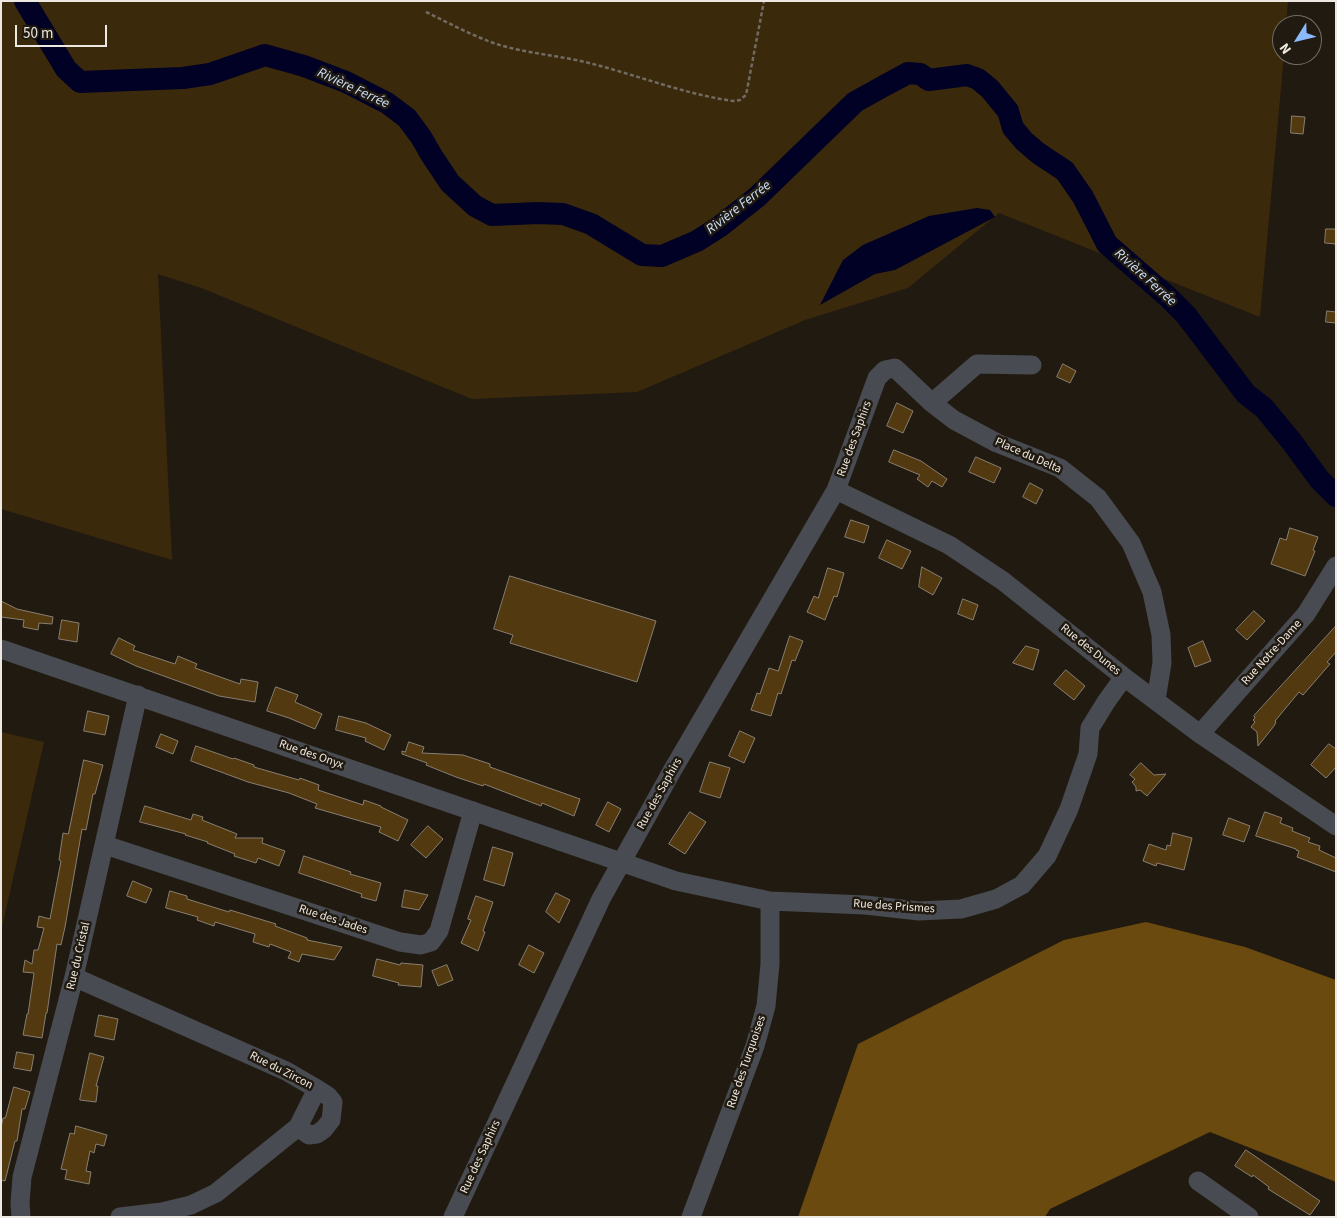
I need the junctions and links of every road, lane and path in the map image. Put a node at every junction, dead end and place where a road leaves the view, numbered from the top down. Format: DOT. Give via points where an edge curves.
graph roads {
  1 [pos="764,1"];
  2 [pos="426,12"];
  3 [pos="1032,365"];
  4 [pos="877,378"];
  5 [pos="932,403"];
  6 [pos="836,490"];
  7 [pos="1336,566"];
  8 [pos="1,648"];
  9 [pos="1124,677"];
  10 [pos="138,695"];
  11 [pos="1156,700"];
  12 [pos="1200,734"];
  13 [pos="473,812"];
  14 [pos="1336,826"];
  15 [pos="105,845"];
  16 [pos="621,862"];
  17 [pos="770,901"];
  18 [pos="74,977"];
  19 [pos="317,1089"];
  20 [pos="298,1127"];
  21 [pos="1198,1180"];
  22 [pos="162,1214"];
  23 [pos="21,1217"];
  24 [pos="120,1217"];
  25 [pos="453,1217"];
  26 [pos="691,1217"];
  27 [pos="1249,1217"];
  1 -- 2 [label="path" via="746,95 733,101 669,87 585,62 503,46"];
  3 -- 5 [label="street" via="977,364"];
  4 -- 5 [label="street, Place du Delta" via="885,370 895,368"];
  4 -- 6 [label="street, Rue des Saphirs"];
  5 -- 11 [label="street, Place du Delta" via="954,420 998,443 1060,468 1098,498 1131,543 1152,592 1161,636 1162,663"];
  6 -- 9 [label="street, Rue des Dunes" via="949,545 1003,581"];
  6 -- 16 [label="street, Rue des Saphirs"];
  7 -- 12 [label="street, Rue Notre-Dame" via="1306,614"];
  8 -- 10 [label="street, Rue des Onyx"];
  9 -- 11 [label="street, Rue des Dunes"];
  9 -- 17 [label="street, Rue des Prismes" via="1090,728 1085,763 1069,809 1047,856 1022,885 996,899 961,909 919,911"];
  10 -- 13 [label="street, Rue des Onyx"];
  10 -- 15 [label="street, Rue du Cristal"];
  11 -- 12 [label="street, Rue des Dunes"];
  12 -- 14 [label="street, Rue des Dunes"];
  13 -- 15 [label="street, Rue des Jades" via="438,931 430,942 421,945 400,942"];
  13 -- 16 [label="street, Rue des Onyx"];
  15 -- 18 [label="street, Rue du Cristal"];
  16 -- 17 [label="street, Rue des Prismes" via="676,881"];
  16 -- 25 [label="street, Rue des Saphirs"];
  17 -- 26 [label="street, Rue des Turquoises" via="766,1006 755,1046"];
  18 -- 19 [label="street, Rue du Zircon" via="286,1071"];
  18 -- 23 [label="street, Rue du Cristal" via="22,1177"];
  19 -- 20 [label="street, Rue du Zircon"];
  19 -- 20 [label="street" via="333,1102 331,1120 317,1134 309,1135"];
  20 -- 22 [label="street, Rue du Zircon" via="216,1193"];
  21 -- 27 [label="street"];
  22 -- 24 [label="street, Rue du Zircon"];
}
